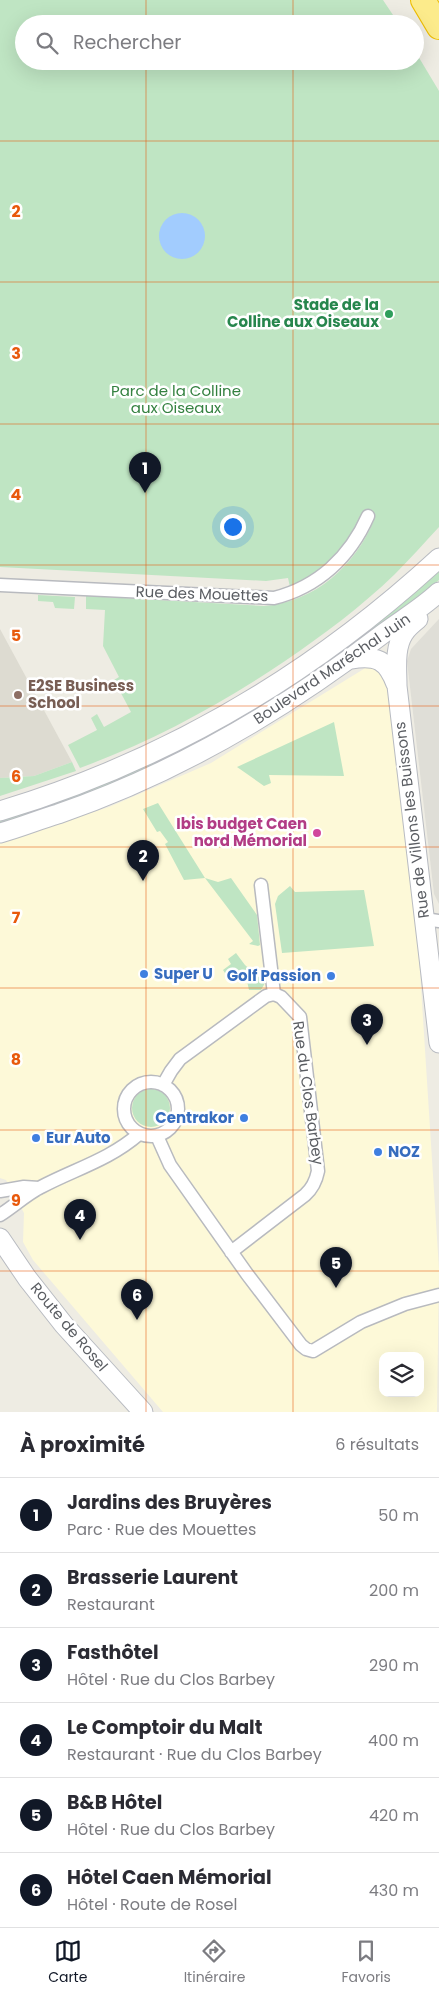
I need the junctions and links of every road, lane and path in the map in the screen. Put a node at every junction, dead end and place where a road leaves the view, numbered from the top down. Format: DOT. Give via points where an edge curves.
graph roads {
  1 [pos="423,0"];
  2 [pos="439,27"];
  3 [pos="368,516"];
  4 [pos="439,558"];
  5 [pos="0,585"];
  6 [pos="439,592"];
  7 [pos="423,606"];
  8 [pos="351,659"];
  9 [pos="397,686"];
  10 [pos="0,811"];
  11 [pos="0,833"];
  12 [pos="261,885"];
  13 [pos="431,920"];
  14 [pos="433,941"];
  15 [pos="274,994"];
  16 [pos="439,1043"];
  17 [pos="163,1085"];
  18 [pos="139,1134"];
  19 [pos="157,1136"];
  20 [pos="39,1188"];
  21 [pos="0,1191"];
  22 [pos="0,1215"];
  23 [pos="0,1238"];
  24 [pos="231,1252"];
  25 [pos="439,1295"];
  26 [pos="143,1412"];
  1 -- 2 [label="highway"];
  3 -- 5 [label="street, Rue des Mouettes" via="347,553 324,575 274,598"];
  4 -- 10 [label="main road, Boulevard Maréchal Juin" via="352,633 240,707 130,764"];
  6 -- 7 [label="main road, Boulevard Maréchal Juin"];
  7 -- 8 [label="main road, Boulevard Maréchal Juin"];
  7 -- 9 [label="main road" via="418,619 400,640"];
  8 -- 9 [label="main road" via="370,658 382,662"];
  8 -- 11 [label="main road, Boulevard Maréchal Juin" via="275,710 189,759 108,796"];
  9 -- 13 [label="main road, Rue de Villons les Buissons"];
  12 -- 15 [label="street"];
  13 -- 14 [label="main road, Rue de Villons les Buissons"];
  14 -- 16 [label="main road, Rue de Villons les Buissons"];
  15 -- 17 [label="street" via="266,996 180,1059"];
  15 -- 24 [label="street, Rue du Clos Barbey" via="300,1017 318,1171 312,1189"];
  17 -- 18 [label="street" via="146,1082 128,1095 124,1107 125,1120"];
  17 -- 19 [label="street" via="174,1096 178,1114 169,1130"];
  18 -- 19 [label="street"];
  18 -- 20 [label="street" via="110,1156"];
  19 -- 24 [label="street" via="170,1165"];
  20 -- 21 [label="street"];
  20 -- 22 [label="street"];
  23 -- 26 [label="main road, Route de Rosel" via="64,1325"];
  24 -- 25 [label="street" via="297,1340 313,1351 361,1322 405,1304"];
}
